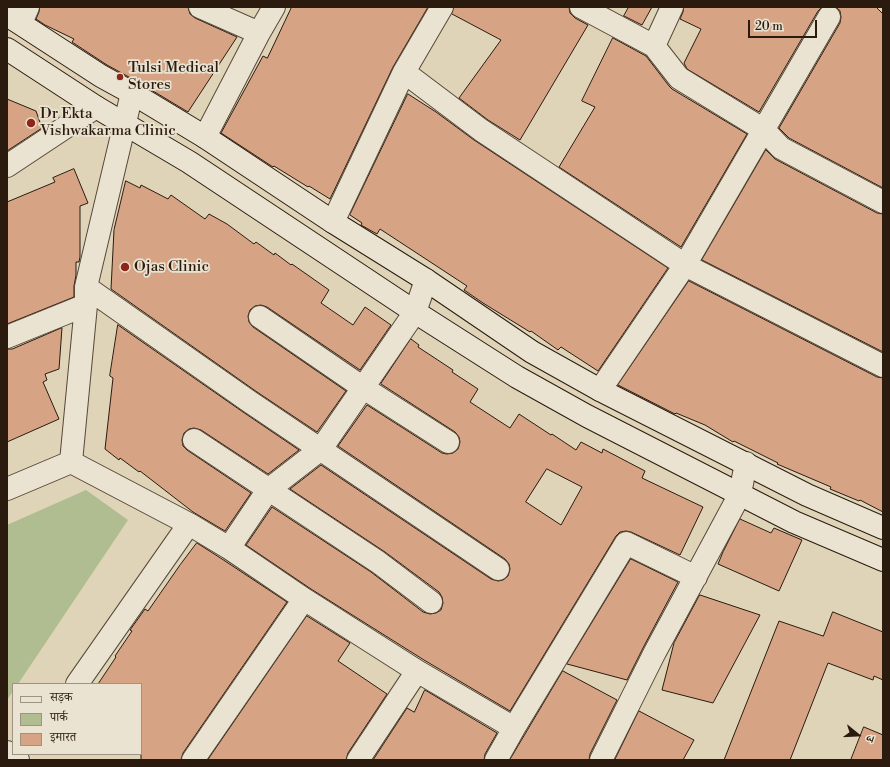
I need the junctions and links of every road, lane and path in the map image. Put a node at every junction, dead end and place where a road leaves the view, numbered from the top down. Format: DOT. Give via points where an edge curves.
graph roads {
  1 [pos="200,7"];
  2 [pos="274,7"];
  3 [pos="442,7"];
  4 [pos="581,7"];
  5 [pos="672,7"];
  6 [pos="19,15"];
  7 [pos="829,17"];
  8 [pos="259,33"];
  9 [pos="654,46"];
  10 [pos="7,49"];
  11 [pos="404,72"];
  12 [pos="132,93"];
  13 [pos="96,107"];
  14 [pos="125,124"];
  15 [pos="764,130"];
  16 [pos="205,137"];
  17 [pos="7,166"];
  18 [pos="883,202"];
  19 [pos="333,222"];
  20 [pos="685,265"];
  21 [pos="426,280"];
  22 [pos="86,296"];
  23 [pos="415,312"];
  24 [pos="260,317"];
  25 [pos="7,337"];
  26 [pos="883,366"];
  27 [pos="362,387"];
  28 [pos="600,390"];
  29 [pos="194,440"];
  30 [pos="448,442"];
  31 [pos="321,449"];
  32 [pos="71,462"];
  33 [pos="746,463"];
  34 [pos="7,488"];
  35 [pos="268,490"];
  36 [pos="740,494"];
  37 [pos="189,524"];
  38 [pos="883,528"];
  39 [pos="229,548"];
  40 [pos="883,560"];
  41 [pos="498,569"];
  42 [pos="696,577"];
  43 [pos="304,599"];
  44 [pos="431,602"];
  45 [pos="417,672"];
  46 [pos="78,683"];
  47 [pos="514,728"];
  48 [pos="7,752"];
  49 [pos="18,760"];
  50 [pos="193,760"];
  51 [pos="358,760"];
  52 [pos="496,760"];
  53 [pos="601,760"];
  1 -- 8 [label="street"];
  2 -- 8 [label="street"];
  3 -- 11 [label="street"];
  4 -- 9 [label="street"];
  5 -- 9 [label="street"];
  6 -- 12 [label="street" via="101,76"];
  7 -- 15 [label="street"];
  8 -- 16 [label="street"];
  9 -- 15 [label="street" via="679,78"];
  10 -- 13 [label="street"];
  11 -- 19 [label="street"];
  11 -- 20 [label="street" via="481,130"];
  12 -- 14 [label="street"];
  12 -- 16 [label="street"];
  13 -- 14 [label="street"];
  13 -- 17 [label="street"];
  14 -- 22 [label="street"];
  14 -- 23 [label="street" via="189,162"];
  15 -- 18 [label="street" via="781,148"];
  15 -- 20 [label="street"];
  16 -- 19 [label="street"];
  19 -- 21 [label="street"];
  20 -- 26 [label="street"];
  20 -- 28 [label="street"];
  21 -- 23 [label="street"];
  21 -- 28 [label="street" via="532,352"];
  22 -- 25 [label="street"];
  22 -- 31 [label="street"];
  22 -- 32 [label="street"];
  23 -- 27 [label="street"];
  23 -- 36 [label="street" via="517,377"];
  24 -- 27 [label="street"];
  27 -- 30 [label="street"];
  27 -- 31 [label="street"];
  28 -- 33 [label="street"];
  29 -- 35 [label="street"];
  31 -- 35 [label="street"];
  31 -- 41 [label="street"];
  32 -- 34 [label="street"];
  32 -- 37 [label="street"];
  33 -- 36 [label="street"];
  33 -- 38 [label="street" via="807,495"];
  35 -- 39 [label="street"];
  35 -- 44 [label="street" via="378,562"];
  36 -- 40 [label="street" via="794,522"];
  36 -- 42 [label="street"];
  37 -- 39 [label="street"];
  37 -- 46 [label="street"];
  39 -- 43 [label="street"];
  42 -- 47 [label="street" via="626,543"];
  42 -- 53 [label="street"];
  43 -- 45 [label="street"];
  43 -- 50 [label="street"];
  45 -- 47 [label="street"];
  45 -- 51 [label="street"];
  47 -- 52 [label="street"];
  48 -- 49 [label="street"];
}
